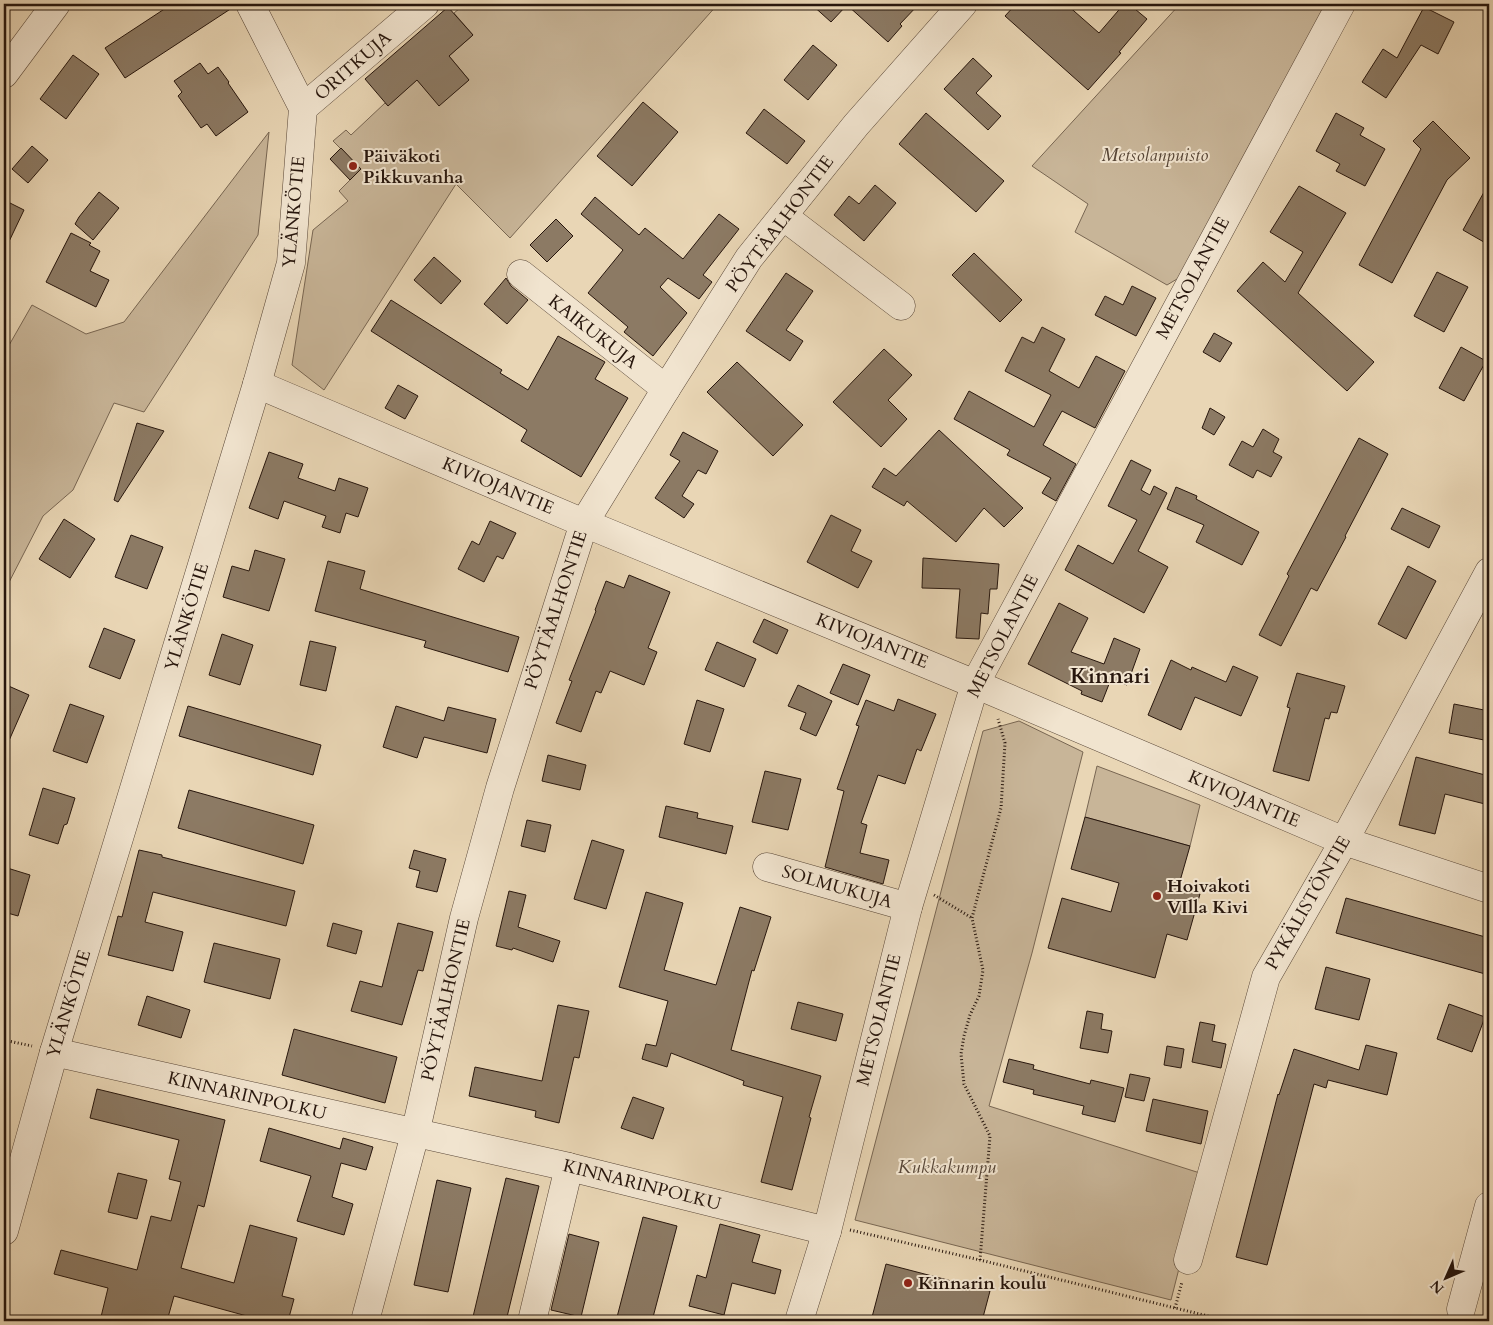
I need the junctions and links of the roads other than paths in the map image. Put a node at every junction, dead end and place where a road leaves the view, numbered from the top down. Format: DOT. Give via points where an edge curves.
graph roads {
  1 [pos="56,4"];
  2 [pos="250,4"];
  3 [pos="425,4"];
  4 [pos="963,4"];
  5 [pos="1341,4"];
  6 [pos="4,74"];
  7 [pos="303,108"];
  8 [pos="782,216"];
  9 [pos="520,274"];
  10 [pos="901,306"];
  11 [pos="258,384"];
  12 [pos="666,389"];
  13 [pos="584,523"];
  14 [pos="1489,572"];
  15 [pos="986,689"];
  16 [pos="1344,841"];
  17 [pos="767,867"];
  18 [pos="1489,888"];
  19 [pos="918,905"];
  20 [pos="39,1045"];
  21 [pos="415,1134"];
  22 [pos="569,1167"];
  23 [pos="1489,1206"];
  24 [pos="4,1224"];
  25 [pos="827,1230"];
  26 [pos="1188,1260"];
  27 [pos="1461,1309"];
  28 [pos="365,1321"];
  29 [pos="532,1321"];
  30 [pos="799,1321"];
  1 -- 6 [label="street"];
  2 -- 7 [label="street"];
  3 -- 7 [label="street, ORITKUJA"];
  4 -- 8 [label="street, PÖYTÄALHONTIE" via="856,125"];
  5 -- 15 [label="street, METSOLANTIE"];
  7 -- 11 [label="street, YLÄNKÖTIE" via="291,263"];
  8 -- 10 [label="street"];
  8 -- 12 [label="street, PÖYTÄALHONTIE" via="750,258"];
  9 -- 12 [label="street, KAIKUKUJA"];
  11 -- 13 [label="street, KIVIOJANTIE"];
  11 -- 20 [label="street, YLÄNKÖTIE"];
  12 -- 13 [label="street, PÖYTÄALHONTIE"];
  13 -- 15 [label="street, KIVIOJANTIE"];
  13 -- 21 [label="street, PÖYTÄALHONTIE" via="500,788 464,918"];
  14 -- 16 [label="street, PYKÄLISTÖNTIE"];
  15 -- 16 [label="street, KIVIOJANTIE"];
  15 -- 19 [label="street, METSOLANTIE"];
  16 -- 18 [label="street, KIVIOJANTIE"];
  16 -- 26 [label="street, PYKÄLISTÖNTIE" via="1266,977"];
  17 -- 19 [label="street, SOLMUKUJA"];
  19 -- 25 [label="street, METSOLANTIE"];
  20 -- 21 [label="street, KINNARINPOLKU"];
  20 -- 24 [label="street, YLÄNKÖTIE"];
  21 -- 22 [label="street, KINNARINPOLKU"];
  21 -- 28 [label="street, PÖYTÄALHONTIE"];
  22 -- 25 [label="street, KINNARINPOLKU"];
  22 -- 29 [label="street"];
  23 -- 27 [label="street"];
  25 -- 30 [label="street, METSOLANTIE"];
}
